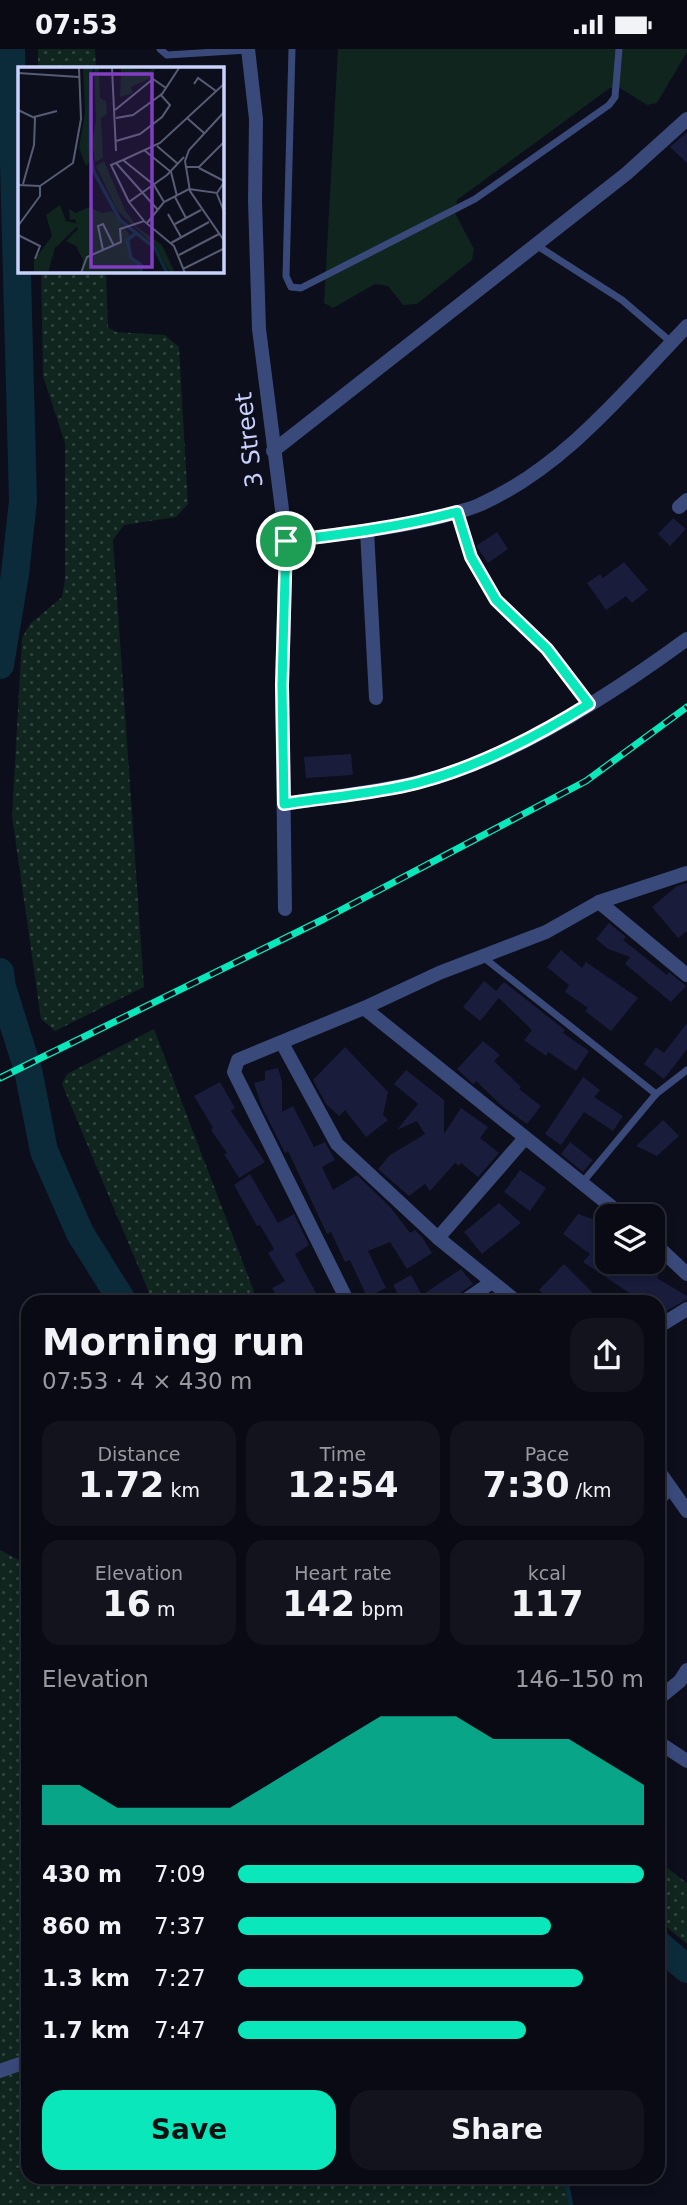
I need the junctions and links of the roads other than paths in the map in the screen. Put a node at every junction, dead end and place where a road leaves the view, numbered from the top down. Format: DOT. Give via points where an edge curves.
graph roads {
  1 [pos="160,49"];
  2 [pos="292,49"];
  3 [pos="619,49"];
  4 [pos="248,50"];
  5 [pos="687,119"];
  6 [pos="536,244"];
  7 [pos="687,326"];
  8 [pos="671,342"];
  9 [pos="273,451"];
  10 [pos="457,512"];
  11 [pos="367,531"];
  12 [pos="286,541"];
  13 [pos="687,639"];
  14 [pos="376,698"];
  15 [pos="589,704"];
  16 [pos="284,804"];
  17 [pos="687,873"];
  18 [pos="599,902"];
  19 [pos="285,909"];
  20 [pos="483,957"];
  21 [pos="687,975"];
  22 [pos="364,1008"];
  23 [pos="282,1044"];
  24 [pos="687,1070"];
  25 [pos="656,1094"];
  26 [pos="525,1138"];
  27 [pos="582,1183"];
  28 [pos="608,1204"];
  29 [pos="438,1238"];
  30 [pos="665,1253"];
  31 [pos="687,1274"];
  32 [pos="492,1282"];
  33 [pos="345,1295"];
  34 [pos="473,1295"];
  35 [pos="508,1295"];
  36 [pos="687,1309"];
  37 [pos="665,1323"];
  38 [pos="665,1481"];
  39 [pos="671,1490"];
  40 [pos="665,1498"];
  41 [pos="687,1511"];
  42 [pos="687,1670"];
  43 [pos="665,1693"];
  44 [pos="665,1747"];
  45 [pos="687,1761"];
  46 [pos="21,2064"];
  47 [pos="0,2071"];
  1 -- 4 [label="lane" via="167,55"];
  2 -- 3 [label="lane" via="286,276 291,287 301,288 482,195 609,105 615,97"];
  4 -- 9 [label="street, 3 Street" via="256,118 259,329"];
  5 -- 6 [label="street"];
  6 -- 8 [label="lane" via="622,300"];
  6 -- 9 [label="street"];
  7 -- 8 [label="street"];
  8 -- 10 [label="street" via="565,451 514,487"];
  9 -- 12 [label="street, 3 Street"];
  10 -- 11 [label="street"];
  10 -- 15 [label="lane" via="471,557 496,600 547,649"];
  11 -- 12 [label="street"];
  11 -- 14 [label="street"];
  12 -- 16 [label="street, 3 Street"];
  13 -- 15 [label="street"];
  15 -- 16 [label="street" via="516,745 437,777"];
  16 -- 19 [label="street, 3 Street"];
  17 -- 18 [label="street"];
  18 -- 20 [label="street" via="546,932"];
  18 -- 21 [label="street"];
  20 -- 22 [label="street"];
  20 -- 25 [label="lane"];
  22 -- 23 [label="street"];
  22 -- 26 [label="street"];
  23 -- 29 [label="street" via="337,1144"];
  23 -- 33 [label="street" via="238,1060 234,1072"];
  24 -- 25 [label="lane"];
  25 -- 27 [label="lane"];
  26 -- 27 [label="street"];
  26 -- 29 [label="street"];
  27 -- 28 [label="street"];
  29 -- 32 [label="street"];
  30 -- 31 [label="street"];
  32 -- 34 [label="street"];
  32 -- 35 [label="street"];
  36 -- 37 [label="street"];
  38 -- 39 [label="street"];
  39 -- 40 [label="lane"];
  39 -- 41 [label="street"];
  42 -- 43 [label="street"];
  44 -- 45 [label="street"];
  46 -- 47 [label="street"];
}
